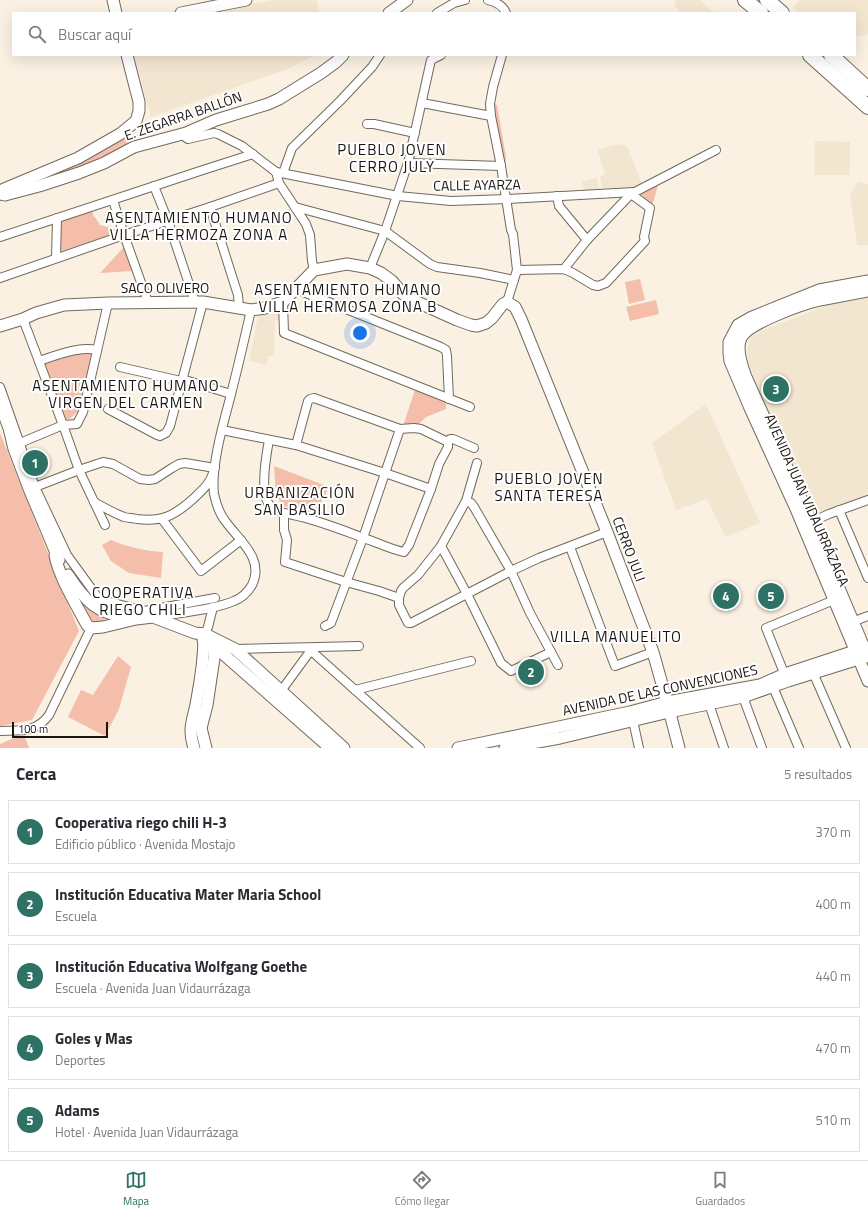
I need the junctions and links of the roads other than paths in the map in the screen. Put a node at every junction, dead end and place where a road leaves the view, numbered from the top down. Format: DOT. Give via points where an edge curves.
graph roads {
  1 [pos="113,0"];
  2 [pos="246,0"];
  3 [pos="407,0"];
  4 [pos="465,0"];
  5 [pos="488,0"];
  6 [pos="745,0"];
  7 [pos="767,0"];
  8 [pos="116,12"];
  9 [pos="185,12"];
  10 [pos="390,12"];
  11 [pos="438,12"];
  12 [pos="505,12"];
  13 [pos="759,12"];
  14 [pos="781,12"];
  15 [pos="127,56"];
  16 [pos="342,56"];
  17 [pos="379,56"];
  18 [pos="439,56"];
  19 [pos="502,56"];
  20 [pos="811,56"];
  21 [pos="832,56"];
  22 [pos="868,89"];
  23 [pos="422,103"];
  24 [pos="868,107"];
  25 [pos="491,116"];
  26 [pos="367,124"];
  27 [pos="183,133"];
  28 [pos="415,133"];
  29 [pos="716,150"];
  30 [pos="253,154"];
  31 [pos="408,163"];
  32 [pos="501,166"];
  33 [pos="279,173"];
  34 [pos="279,183"];
  35 [pos="154,186"];
  36 [pos="0,191"];
  37 [pos="632,193"];
  38 [pos="0,194"];
  39 [pos="398,196"];
  40 [pos="557,196"];
  41 [pos="507,199"];
  42 [pos="113,200"];
  43 [pos="210,207"];
  44 [pos="295,207"];
  45 [pos="57,218"];
  46 [pos="168,221"];
  47 [pos="385,231"];
  48 [pos="124,235"];
  49 [pos="0,237"];
  50 [pos="587,240"];
  51 [pos="56,258"];
  52 [pos="370,268"];
  53 [pos="564,269"];
  54 [pos="314,270"];
  55 [pos="517,270"];
  56 [pos="0,278"];
  57 [pos="514,280"];
  58 [pos="868,281"];
  59 [pos="296,289"];
  60 [pos="842,291"];
  61 [pos="868,291"];
  62 [pos="148,302"];
  63 [pos="199,302"];
  64 [pos="283,302"];
  65 [pos="507,302"];
  66 [pos="108,303"];
  67 [pos="239,308"];
  68 [pos="251,310"];
  69 [pos="23,319"];
  70 [pos="0,326"];
  71 [pos="97,350"];
  72 [pos="39,361"];
  73 [pos="120,367"];
  74 [pos="181,381"];
  75 [pos="0,387"];
  76 [pos="231,394"];
  77 [pos="449,399"];
  78 [pos="0,404"];
  79 [pos="470,407"];
  80 [pos="108,409"];
  81 [pos="63,425"];
  82 [pos="400,429"];
  83 [pos="222,430"];
  84 [pos="269,440"];
  85 [pos="448,442"];
  86 [pos="296,445"];
  87 [pos="17,446"];
  88 [pos="474,448"];
  89 [pos="477,463"];
  90 [pos="215,468"];
  91 [pos="79,470"];
  92 [pos="385,473"];
  93 [pos="35,487"];
  94 [pos="431,489"];
  95 [pos="868,500"];
  96 [pos="466,501"];
  97 [pos="94,502"];
  98 [pos="839,510"];
  99 [pos="284,514"];
  100 [pos="162,519"];
  101 [pos="811,522"];
  102 [pos="104,526"];
  103 [pos="607,532"];
  104 [pos="363,538"];
  105 [pos="241,540"];
  106 [pos="441,546"];
  107 [pos="570,547"];
  108 [pos="55,555"];
  109 [pos="511,571"];
  110 [pos="868,578"];
  111 [pos="346,582"];
  112 [pos="467,594"];
  113 [pos="215,598"];
  114 [pos="399,598"];
  115 [pos="838,599"];
  116 [pos="213,607"];
  117 [pos="868,616"];
  118 [pos="153,617"];
  119 [pos="136,619"];
  120 [pos="852,622"];
  121 [pos="325,626"];
  122 [pos="91,628"];
  123 [pos="207,637"];
  124 [pos="359,646"];
  125 [pos="235,649"];
  126 [pos="310,649"];
  127 [pos="551,652"];
  128 [pos="653,652"];
  129 [pos="863,654"];
  130 [pos="471,661"];
  131 [pos="558,665"];
  132 [pos="812,669"];
  133 [pos="786,678"];
  134 [pos="868,681"];
  135 [pos="772,687"];
  136 [pos="356,690"];
  137 [pos="281,691"];
  138 [pos="743,693"];
  139 [pos="709,704"];
  140 [pos="668,707"];
  141 [pos="632,716"];
  142 [pos="0,731"];
  143 [pos="508,744"];
  144 [pos="194,748"];
  145 [pos="206,748"];
  146 [pos="330,748"];
  147 [pos="344,748"];
  148 [pos="420,748"];
  149 [pos="458,748"];
  150 [pos="639,748"];
  151 [pos="679,748"];
  152 [pos="724,748"];
  153 [pos="762,748"];
  154 [pos="799,748"];
  155 [pos="846,748"];
  1 -- 8 [label="street"];
  2 -- 9 [label="street"];
  3 -- 10 [label="street"];
  4 -- 11 [label="street"];
  5 -- 12 [label="street" via="502,6"];
  6 -- 13 [label="highway"];
  7 -- 14 [label="highway"];
  15 -- 36 [label="street" via="139,102 136,121 120,134 78,158"];
  16 -- 27 [label="street, E. ZEGARRA BALLÓN" via="321,73 279,99"];
  17 -- 33 [label="street" via="340,101 292,148"];
  18 -- 23 [label="street" via="432,60"];
  19 -- 25 [label="street" via="493,87"];
  20 -- 24 [label="highway"];
  21 -- 22 [label="highway"];
  23 -- 25 [label="street"];
  23 -- 28 [label="street"];
  25 -- 32 [label="street"];
  26 -- 28 [label="street"];
  27 -- 30 [label="street" via="188,139 218,134"];
  27 -- 38 [label="street, E. ZEGARRA BALLÓN" via="134,147 79,174 5,195"];
  28 -- 31 [label="street"];
  29 -- 37 [label="street"];
  30 -- 33 [label="street"];
  30 -- 35 [label="street"];
  31 -- 32 [label="street"];
  31 -- 39 [label="street"];
  32 -- 41 [label="street"];
  33 -- 34 [label="street"];
  33 -- 39 [label="street, CALLE AYARZA"];
  34 -- 43 [label="street"];
  34 -- 44 [label="street"];
  35 -- 42 [label="street"];
  35 -- 46 [label="street"];
  37 -- 40 [label="street, CALLE AYARZA"];
  37 -- 50 [label="street"];
  37 -- 53 [label="street" via="650,208 645,241 606,283 598,286"];
  39 -- 41 [label="street, CALLE AYARZA" via="451,201"];
  39 -- 47 [label="street"];
  40 -- 41 [label="street, CALLE AYARZA"];
  40 -- 50 [label="street" via="559,206"];
  41 -- 55 [label="street"];
  42 -- 45 [label="street"];
  42 -- 48 [label="street"];
  43 -- 46 [label="street"];
  43 -- 67 [label="street" via="238,295"];
  44 -- 47 [label="street"];
  44 -- 54 [label="street" via="310,235"];
  45 -- 49 [label="street"];
  45 -- 51 [label="street"];
  46 -- 48 [label="street"];
  46 -- 63 [label="street"];
  47 -- 52 [label="street"];
  47 -- 57 [label="street" via="437,267"];
  48 -- 51 [label="street"];
  48 -- 62 [label="street"];
  50 -- 53 [label="street"];
  51 -- 56 [label="street"];
  52 -- 54 [label="street" via="346,264"];
  52 -- 65 [label="street" via="386,276 403,294 415,301 471,325 486,323"];
  53 -- 55 [label="street"];
  54 -- 59 [label="street, SACO OLIVERO"];
  55 -- 57 [label="street"];
  57 -- 65 [label="street"];
  58 -- 60 [label="street, AVENIDA JUAN VIDAURRÁZAGA"];
  59 -- 64 [label="street, SACO OLIVERO"];
  59 -- 77 [label="street" via="446,350"];
  60 -- 61 [label="street, AVENIDA JUAN VIDAURRÁZAGA"];
  60 -- 101 [label="street, AVENIDA JUAN VIDAURRÁZAGA" via="765,321 749,330 740,340 740,364"];
  60 -- 115 [label="street, AVENIDA JUAN VIDAURRÁZAGA" via="819,290 760,313 738,325 729,342 730,362"];
  62 -- 63 [label="street, SACO OLIVERO"];
  62 -- 66 [label="street, SACO OLIVERO"];
  63 -- 67 [label="street, SACO OLIVERO"];
  63 -- 74 [label="street"];
  64 -- 68 [label="street, SACO OLIVERO"];
  64 -- 77 [label="street" via="284,333"];
  65 -- 103 [label="street, CERRO JULI" via="517,310"];
  66 -- 69 [label="street, SACO OLIVERO" via="64,305"];
  66 -- 71 [label="street"];
  67 -- 68 [label="street, SACO OLIVERO"];
  68 -- 76 [label="street"];
  69 -- 70 [label="street, SACO OLIVERO"];
  69 -- 72 [label="street"];
  71 -- 72 [label="street" via="67,352"];
  71 -- 81 [label="street" via="78,424"];
  72 -- 81 [label="street"];
  73 -- 74 [label="street"];
  74 -- 76 [label="street"];
  74 -- 80 [label="street" via="170,426 166,433 160,436"];
  75 -- 87 [label="street"];
  76 -- 83 [label="street"];
  77 -- 79 [label="street"];
  78 -- 87 [label="street"];
  81 -- 87 [label="street"];
  81 -- 91 [label="street"];
  82 -- 85 [label="street" via="421,429"];
  82 -- 86 [label="street" via="314,398 308,401"];
  82 -- 92 [label="street"];
  83 -- 84 [label="street"];
  83 -- 90 [label="street"];
  84 -- 86 [label="street"];
  84 -- 99 [label="street" via="264,470 267,502"];
  85 -- 88 [label="street" via="451,438"];
  85 -- 94 [label="street"];
  86 -- 92 [label="street"];
  87 -- 93 [label="street"];
  87 -- 108 [label="street"];
  89 -- 96 [label="street"];
  90 -- 91 [label="street" via="185,463 155,479 148,480 140,479 113,464 104,462"];
  90 -- 100 [label="street" via="207,486 180,510"];
  90 -- 105 [label="street" via="214,494 219,510"];
  91 -- 93 [label="street"];
  91 -- 97 [label="street"];
  92 -- 94 [label="street"];
  92 -- 104 [label="street"];
  93 -- 113 [label="street" via="67,555 99,599 144,611"];
  94 -- 104 [label="street" via="404,552"];
  95 -- 98 [label="street"];
  96 -- 106 [label="street"];
  96 -- 109 [label="street" via="474,507"];
  97 -- 100 [label="street" via="125,517"];
  97 -- 102 [label="street"];
  98 -- 101 [label="street"];
  98 -- 110 [label="street"];
  99 -- 104 [label="street"];
  99 -- 111 [label="street" via="287,540 284,562"];
  100 -- 105 [label="street" via="201,571"];
  101 -- 115 [label="street, AVENIDA JUAN VIDAURRÁZAGA"];
  103 -- 107 [label="street"];
  103 -- 128 [label="street, CERRO JULI"];
  104 -- 111 [label="street"];
  105 -- 116 [label="street" via="254,560 252,584 244,596"];
  106 -- 112 [label="street"];
  106 -- 114 [label="street" via="418,575 403,588"];
  107 -- 109 [label="street"];
  107 -- 128 [label="street" via="616,666"];
  108 -- 119 [label="street" via="76,587 93,605 119,617"];
  108 -- 122 [label="street" via="68,587 87,625"];
  109 -- 112 [label="street"];
  109 -- 127 [label="street"];
  111 -- 114 [label="street"];
  111 -- 121 [label="street" via="331,623"];
  112 -- 114 [label="street" via="411,623 408,623 399,605"];
  112 -- 127 [label="street" via="501,664 511,671"];
  115 -- 120 [label="street, AVENIDA JUAN VIDAURRÁZAGA"];
  115 -- 129 [label="street, AVENIDA JUAN VIDAURRÁZAGA"];
  115 -- 133 [label="street" via="766,628"];
  116 -- 118 [label="street"];
  116 -- 123 [label="street"];
  117 -- 120 [label="street"];
  118 -- 119 [label="street"];
  118 -- 123 [label="street"];
  119 -- 122 [label="street"];
  120 -- 129 [label="street, AVENIDA JUAN VIDAURRÁZAGA"];
  122 -- 142 [label="street" via="44,722 33,729"];
  123 -- 125 [label="street"];
  123 -- 144 [label="street" via="190,731"];
  123 -- 145 [label="street" via="214,658 201,728"];
  123 -- 146 [label="street"];
  124 -- 126 [label="street"];
  125 -- 126 [label="street"];
  125 -- 137 [label="street"];
  126 -- 136 [label="street"];
  126 -- 137 [label="street"];
  127 -- 131 [label="street"];
  128 -- 140 [label="street, CERRO JULI"];
  129 -- 132 [label="street, AVENIDA DE LAS CONVENCIONES"];
  129 -- 134 [label="street, AVENIDA JUAN VIDAURRÁZAGA"];
  130 -- 136 [label="street"];
  132 -- 133 [label="street, AVENIDA DE LAS CONVENCIONES"];
  132 -- 155 [label="street"];
  133 -- 135 [label="street, AVENIDA DE LAS CONVENCIONES"];
  133 -- 138 [label="street, AVENIDA DE LAS CONVENCIONES"];
  135 -- 138 [label="street, AVENIDA DE LAS CONVENCIONES"];
  135 -- 154 [label="street"];
  136 -- 148 [label="street"];
  137 -- 147 [label="street"];
  138 -- 139 [label="street, AVENIDA DE LAS CONVENCIONES"];
  138 -- 140 [label="street, AVENIDA DE LAS CONVENCIONES"];
  138 -- 153 [label="street"];
  139 -- 140 [label="street, AVENIDA DE LAS CONVENCIONES"];
  139 -- 152 [label="street"];
  140 -- 141 [label="street, AVENIDA DE LAS CONVENCIONES"];
  140 -- 151 [label="street, CERRO JULI"];
  141 -- 143 [label="street, AVENIDA DE LAS CONVENCIONES"];
  141 -- 150 [label="street"];
  143 -- 149 [label="street, AVENIDA DE LAS CONVENCIONES"];
}
